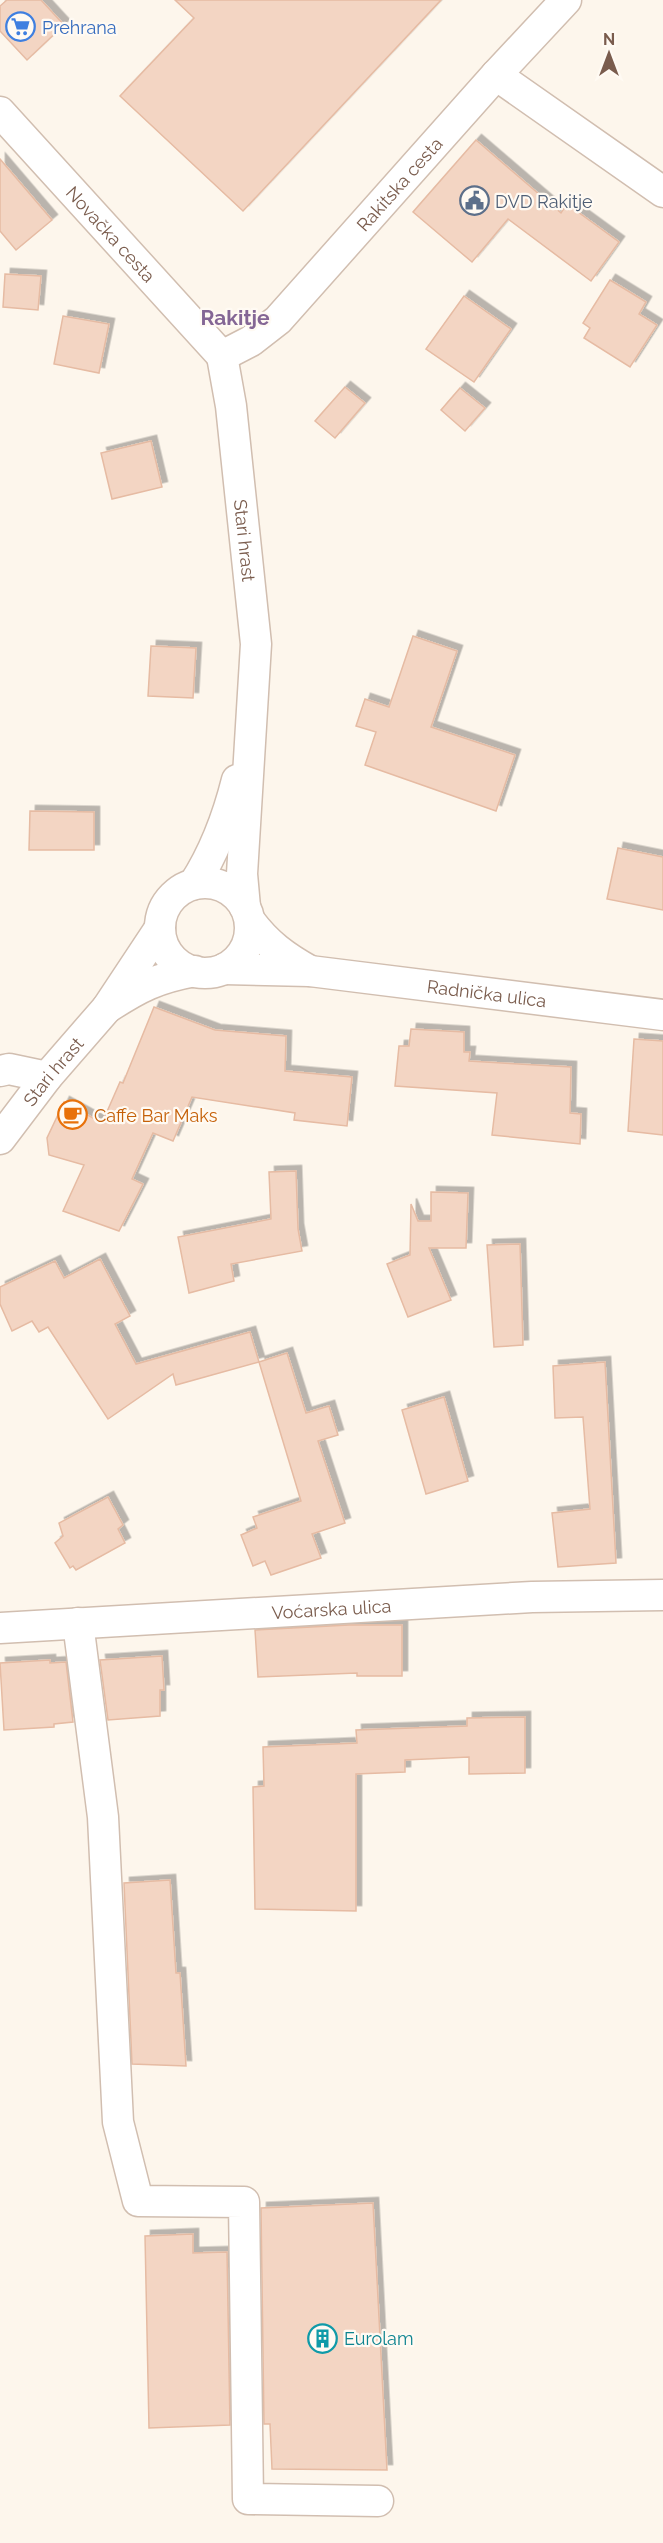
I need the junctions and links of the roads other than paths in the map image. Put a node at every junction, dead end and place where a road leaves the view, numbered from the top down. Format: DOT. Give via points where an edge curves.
graph roads {
  1 [pos="566,0"];
  2 [pos="496,75"];
  3 [pos="0,112"];
  4 [pos="663,192"];
  5 [pos="222,356"];
  6 [pos="251,725"];
  7 [pos="194,884"];
  8 [pos="247,914"];
  9 [pos="160,928"];
  10 [pos="209,970"];
  11 [pos="310,971"];
  12 [pos="107,1008"];
  13 [pos="663,1016"];
  14 [pos="0,1071"];
  15 [pos="47,1077"];
  16 [pos="0,1138"];
  17 [pos="663,1595"];
  18 [pos="78,1623"];
  19 [pos="0,1628"];
  20 [pos="378,2501"];
  1 -- 2 [label="street, Rakitska cesta"];
  2 -- 4 [label="street"];
  2 -- 5 [label="street, Rakitska cesta" via="278,320 251,341"];
  3 -- 5 [label="street, Novačka cesta"];
  5 -- 6 [label="street, Stari hrast" via="231,406 256,644"];
  6 -- 7 [label="street, Stari hrast" via="232,800 207,864"];
  6 -- 8 [label="street, Stari hrast" via="242,874"];
  7 -- 8 [label="street" via="224,887 236,895"];
  7 -- 9 [label="street" via="170,901"];
  8 -- 10 [label="street" via="250,935 245,949 236,960"];
  8 -- 11 [label="street, Radnička ulica" via="265,941"];
  9 -- 10 [label="street" via="170,956 181,966"];
  9 -- 12 [label="street, Stari hrast"];
  10 -- 11 [label="street, Radnička ulica"];
  10 -- 12 [label="street, Stari hrast" via="164,976"];
  11 -- 13 [label="street, Radnička ulica"];
  12 -- 15 [label="street, Stari hrast"];
  14 -- 15 [label="street" via="9,1069"];
  15 -- 16 [label="street, Stari hrast"];
  17 -- 18 [label="street, Voćarska ulica" via="532,1597"];
  18 -- 19 [label="street, Voćarska ulica"];
  18 -- 20 [label="street" via="103,1816 118,2122 138,2201 244,2202 248,2499"];
}
